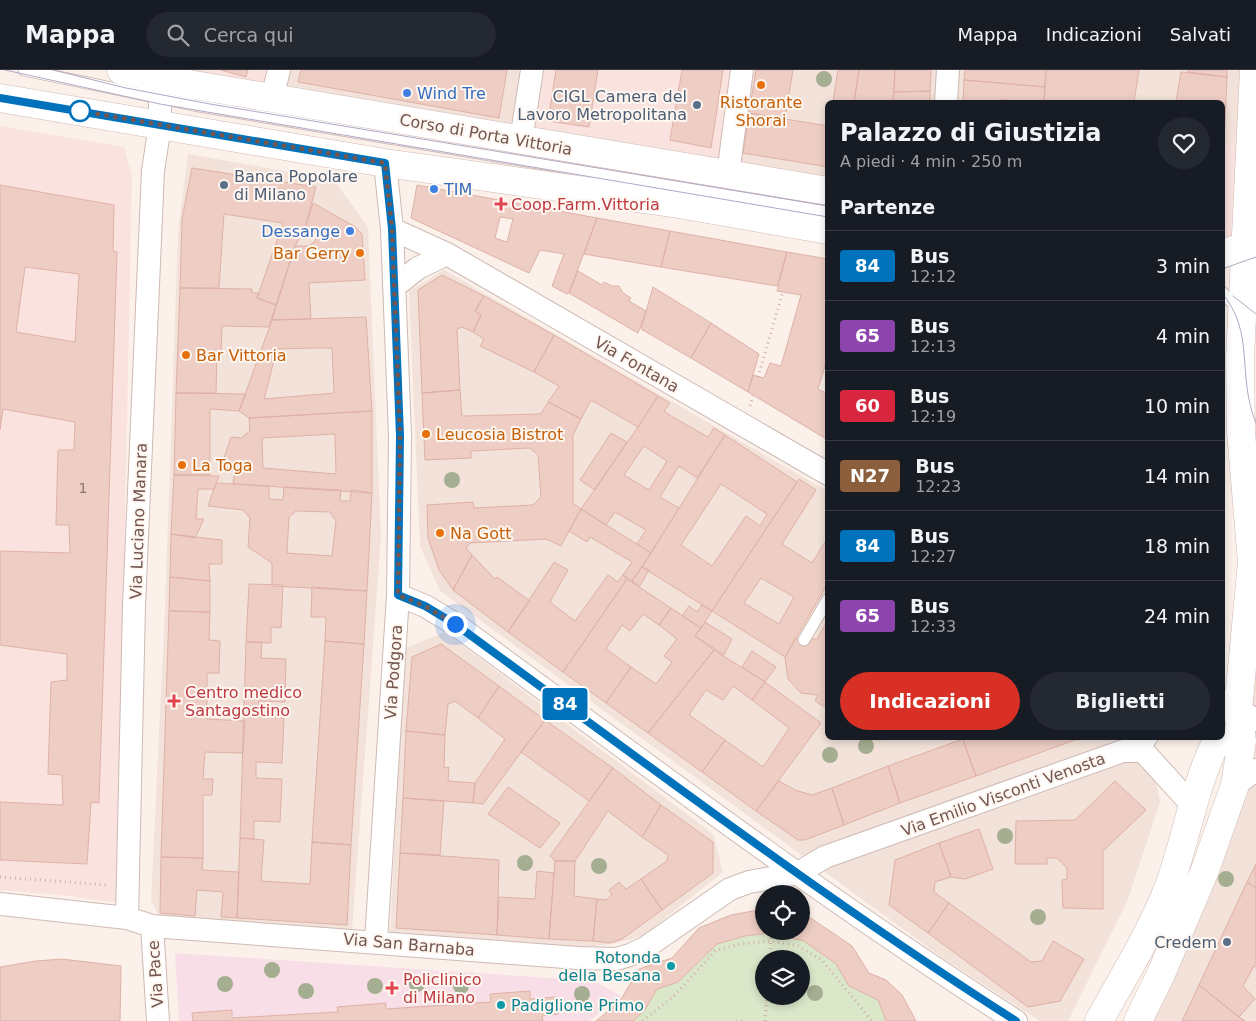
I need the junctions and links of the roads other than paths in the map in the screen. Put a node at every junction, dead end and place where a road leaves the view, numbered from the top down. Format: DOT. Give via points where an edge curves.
graph roads {
  1 [pos="24,70"];
  2 [pos="279,70"];
  3 [pos="532,70"];
  4 [pos="742,70"];
  5 [pos="948,70"];
  6 [pos="1254,70"];
  7 [pos="146,93"];
  8 [pos="0,98"];
  9 [pos="272,98"];
  10 [pos="946,100"];
  11 [pos="382,136"];
  12 [pos="521,140"];
  13 [pos="1254,140"];
  14 [pos="385,163"];
  15 [pos="728,174"];
  16 [pos="825,190"];
  17 [pos="825,211"];
  18 [pos="392,229"];
  19 [pos="825,229"];
  20 [pos="1241,247"];
  21 [pos="447,254"];
  22 [pos="1225,264"];
  23 [pos="394,287"];
  24 [pos="1225,296"];
  25 [pos="1240,316"];
  26 [pos="825,472"];
  27 [pos="1250,472"];
  28 [pos="1254,552"];
  29 [pos="398,595"];
  30 [pos="825,604"];
  31 [pos="804,640"];
  32 [pos="1235,715"];
  33 [pos="1217,740"];
  34 [pos="1147,744"];
  35 [pos="1245,777"];
  36 [pos="1192,806"];
  37 [pos="798,873"];
  38 [pos="0,904"];
  39 [pos="127,918"];
  40 [pos="152,926"];
  41 [pos="376,942"];
  42 [pos="943,974"];
  43 [pos="158,1021"];
  44 [pos="991,1021"];
  45 [pos="1016,1021"];
  46 [pos="1099,1021"];
  47 [pos="1138,1021"];
  1 -- 7 [label="lane"];
  2 -- 9 [label="street"];
  3 -- 12 [label="street"];
  4 -- 15 [label="street"];
  5 -- 10 [label="street"];
  6 -- 13 [label="street"];
  7 -- 8 [label="street"];
  7 -- 9 [label="street, Corso di Porta Vittoria"];
  7 -- 11 [label="lane"];
  7 -- 14 [label="street"];
  7 -- 39 [label="street, Via Luciano Manara" via="153,171 134,597"];
  9 -- 12 [label="street, Corso di Porta Vittoria"];
  11 -- 14 [label="lane"];
  11 -- 17 [label="lane"];
  12 -- 15 [label="street, Corso di Porta Vittoria"];
  13 -- 20 [label="street"];
  14 -- 18 [label="street, Via Podgora"];
  14 -- 19 [label="street" via="679,204"];
  15 -- 16 [label="street, Corso di Porta Vittoria"];
  18 -- 21 [label="street, Via Fontana"];
  18 -- 23 [label="street, Via Podgora"];
  20 -- 22 [label="lane" via="1235,259"];
  20 -- 25 [label="street"];
  21 -- 23 [label="street" via="418,268"];
  21 -- 26 [label="street, Via Fontana"];
  23 -- 29 [label="street, Via Podgora" via="400,436"];
  24 -- 25 [label="lane"];
  25 -- 27 [label="street" via="1240,422"];
  27 -- 28 [label="street"];
  28 -- 32 [label="street"];
  29 -- 37 [label="street" via="455,624"];
  29 -- 41 [label="street, Via Podgora"];
  30 -- 31 [label="lane"];
  32 -- 35 [label="street" via="1242,741"];
  33 -- 36 [label="street"];
  34 -- 36 [label="street, Via Emilio Visconti Venosta"];
  34 -- 37 [label="street, Via Emilio Visconti Venosta" via="824,857"];
  35 -- 47 [label="street"];
  36 -- 46 [label="street" via="1169,885 1151,926"];
  37 -- 41 [label="street, Via San Barnaba" via="730,889 645,948 616,958 578,958"];
  37 -- 42 [label="street"];
  38 -- 39 [label="street, Via San Barnaba"];
  39 -- 40 [label="street, Via San Barnaba"];
  40 -- 41 [label="street, Via San Barnaba"];
  40 -- 43 [label="street, Via Pace"];
  42 -- 44 [label="street"];
  42 -- 45 [label="street"];
}
